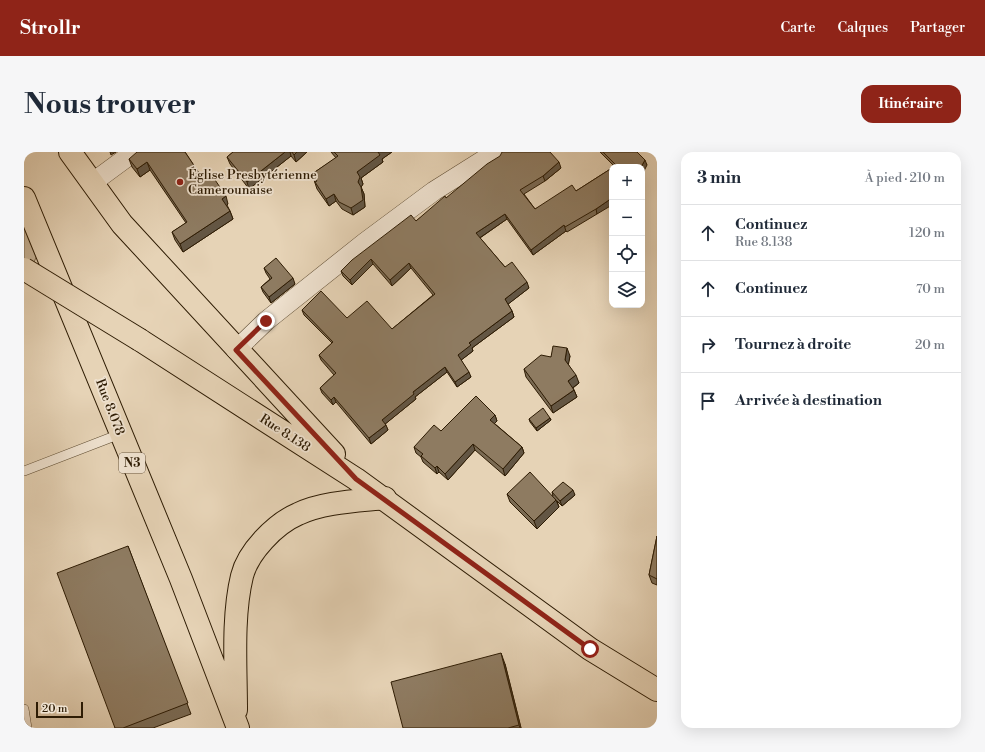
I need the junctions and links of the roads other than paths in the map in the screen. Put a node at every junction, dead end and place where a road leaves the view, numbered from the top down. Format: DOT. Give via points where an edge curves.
graph roads {
  1 [pos="70,152"];
  2 [pos="134,152"];
  3 [pos="496,152"];
  4 [pos="92,183"];
  5 [pos="24,198"];
  6 [pos="24,269"];
  7 [pos="236,350"];
  8 [pos="120,434"];
  9 [pos="24,472"];
  10 [pos="356,479"];
  11 [pos="385,498"];
  12 [pos="657,690"];
  13 [pos="24,709"];
  14 [pos="237,725"];
  15 [pos="27,728"];
  1 -- 4 [label="main road"];
  2 -- 4 [label="street"];
  3 -- 7 [label="street" via="434,191 364,243 266,321"];
  4 -- 7 [label="main road" via="122,224"];
  5 -- 8 [label="main road, Rue 8.078 / N3"];
  6 -- 10 [label="main road, Rue 8.138, bridge" via="140,340"];
  7 -- 10 [label="main road"];
  8 -- 9 [label="lane"];
  8 -- 14 [label="main road, Rue 8.078 / N3" via="181,579"];
  10 -- 11 [label="main road, Rue 8.138"];
  11 -- 12 [label="main road, Rue 8.138" via="590,649"];
  11 -- 14 [label="main road" via="335,504 298,513 273,529 253,555 242,575 237,618"];
  13 -- 15 [label="lane"];
}
